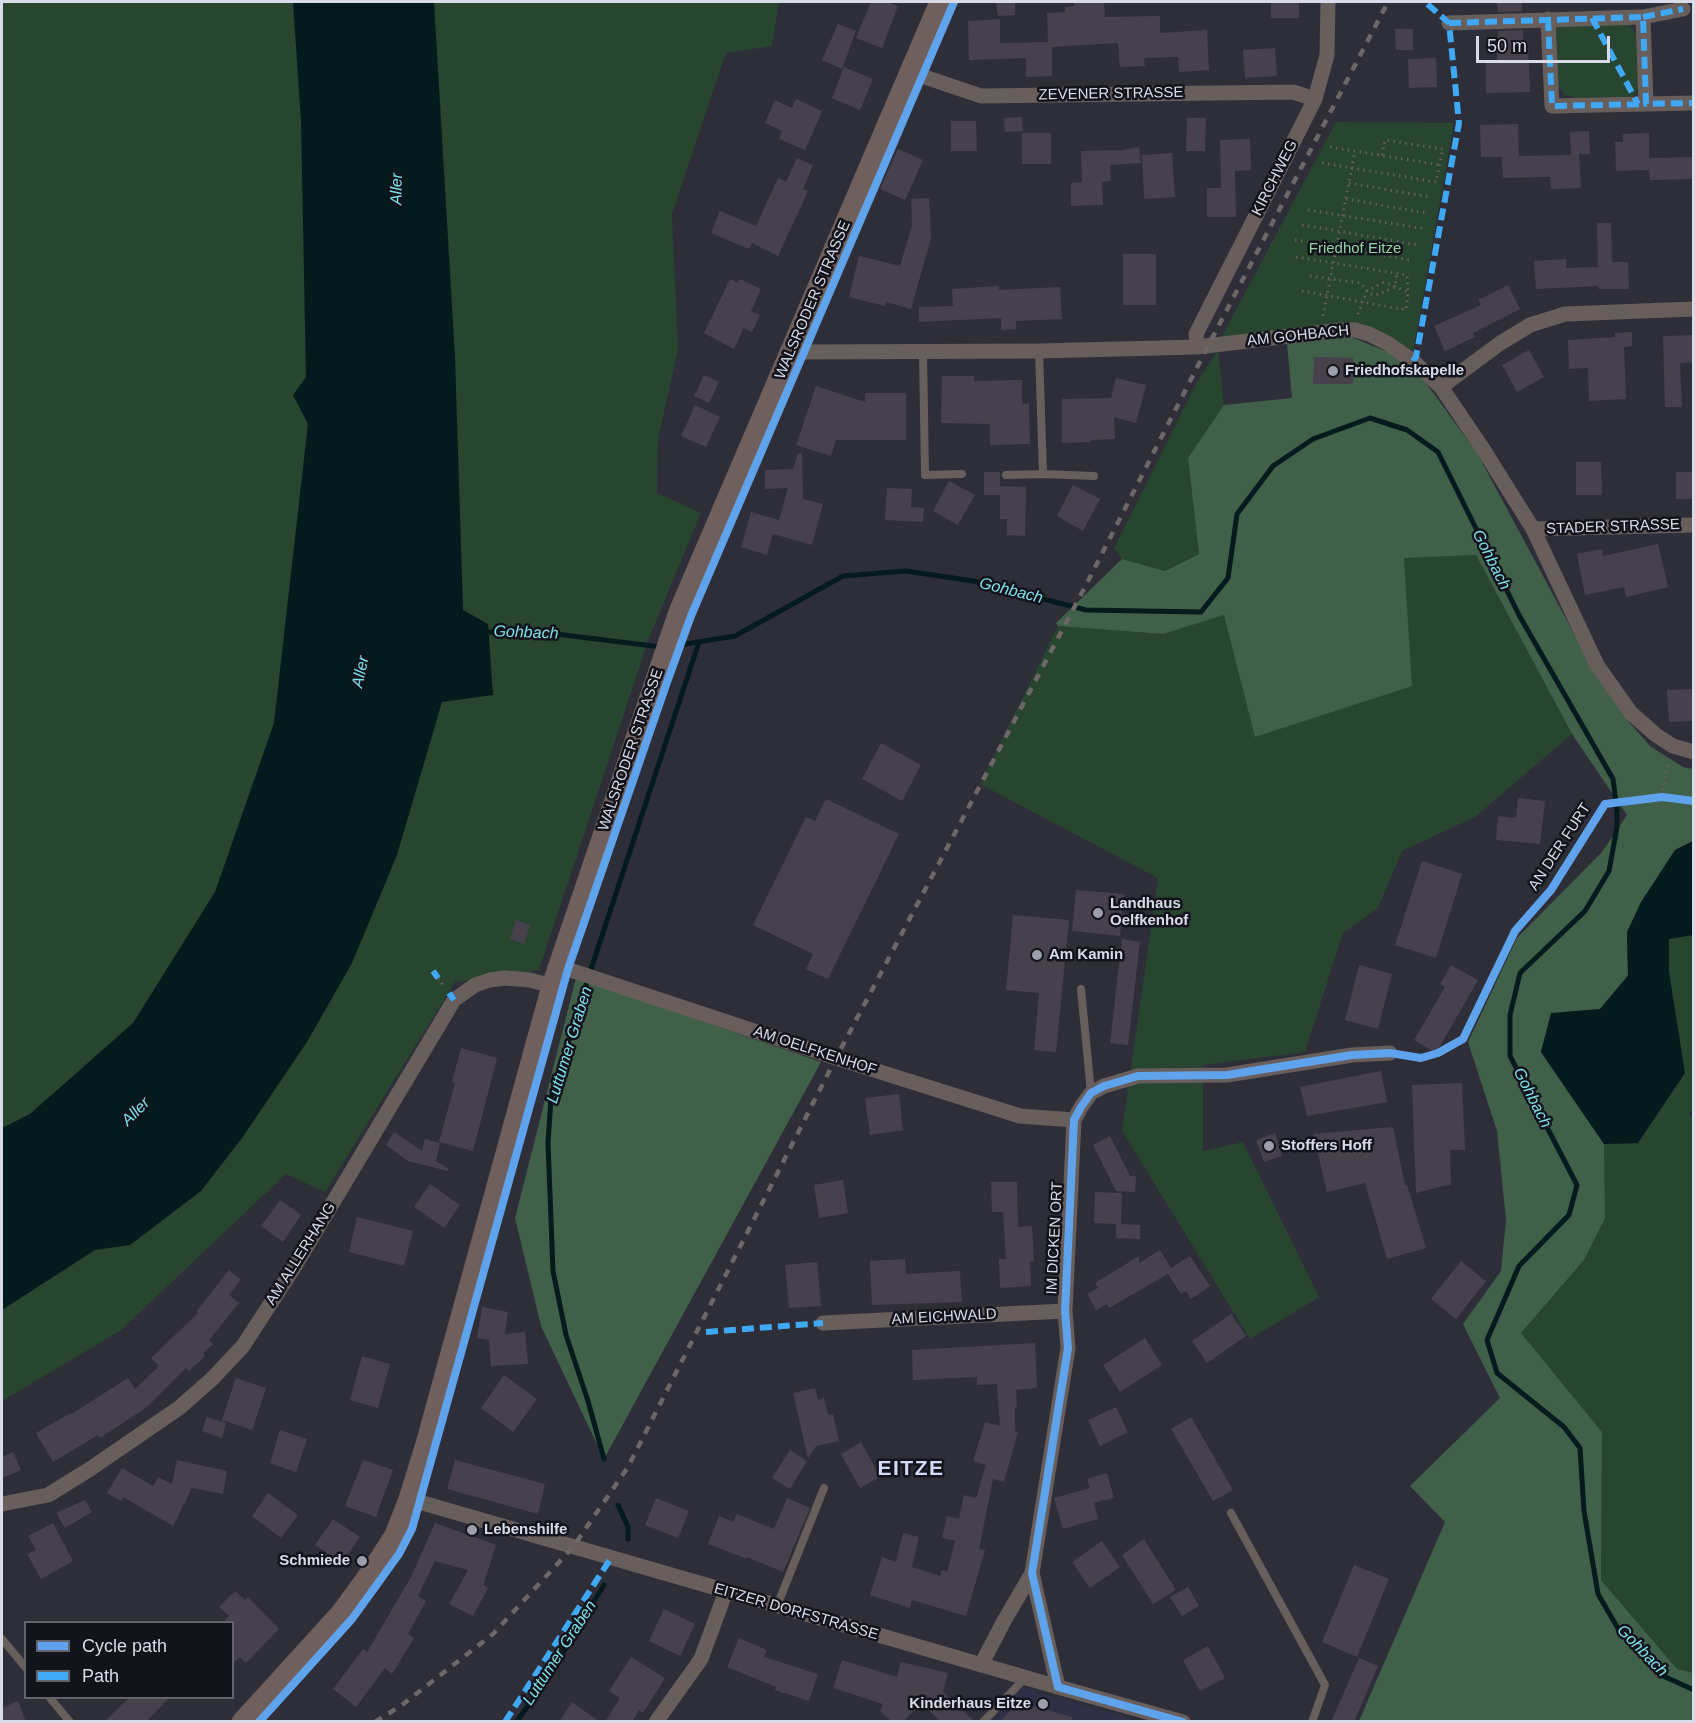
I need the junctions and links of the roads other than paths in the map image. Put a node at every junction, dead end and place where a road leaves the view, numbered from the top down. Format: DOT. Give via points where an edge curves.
graph roads {
  1 [pos="940,2"];
  2 [pos="1328,2"];
  3 [pos="1683,9"];
  4 [pos="1643,17"];
  5 [pos="1548,19"];
  6 [pos="1449,23"];
  7 [pos="910,72"];
  8 [pos="1315,99"];
  9 [pos="1694,103"];
  10 [pos="1646,104"];
  11 [pos="1694,309"];
  12 [pos="793,347"];
  13 [pos="1197,347"];
  14 [pos="1039,351"];
  15 [pos="923,352"];
  16 [pos="1441,387"];
  17 [pos="962,474"];
  18 [pos="1043,474"];
  19 [pos="1006,475"];
  20 [pos="1094,476"];
  21 [pos="1694,525"];
  22 [pos="1533,529"];
  23 [pos="1694,752"];
  24 [pos="562,975"];
  25 [pos="1081,989"];
  26 [pos="1390,1053"];
  27 [pos="1091,1093"];
  28 [pos="1074,1120"];
  29 [pos="1065,1311"];
  30 [pos="823,1323"];
  31 [pos="824,1488"];
  32 [pos="409,1499"];
  33 [pos="2,1504"];
  34 [pos="1231,1513"];
  35 [pos="1032,1573"];
  36 [pos="726,1591"];
  37 [pos="777,1606"];
  38 [pos="2,1639"];
  39 [pos="981,1665"];
  40 [pos="24,1666"];
  41 [pos="1025,1678"];
  42 [pos="1058,1688"];
  43 [pos="51,1699"];
  44 [pos="70,1722"];
  45 [pos="242,1722"];
  46 [pos="656,1722"];
  47 [pos="983,1722"];
  48 [pos="1183,1722"];
  49 [pos="1312,1722"];
  1 -- 7 [label="main road, WALSRODER STRASSE"];
  2 -- 8 [label="street, KIRCHWEG" via="1327,55"];
  3 -- 4 [label="street"];
  4 -- 5 [label="street"];
  4 -- 10 [label="street"];
  5 -- 6 [label="street"];
  5 -- 10 [label="street" via="1552,106"];
  7 -- 8 [label="street, ZEVENER STRASSE" via="981,96 1293,92"];
  7 -- 12 [label="main road, WALSRODER STRASSE"];
  8 -- 13 [label="street, KIRCHWEG" via="1196,334"];
  9 -- 10 [label="street"];
  11 -- 16 [label="street" via="1565,314 1522,330"];
  12 -- 15 [label="street, AM GOHBACH" via="804,352"];
  12 -- 24 [label="main road, WALSRODER STRASSE" via="679,612"];
  13 -- 14 [label="street, AM GOHBACH"];
  13 -- 16 [label="street, AM GOHBACH" via="1354,330 1387,342"];
  14 -- 15 [label="street, AM GOHBACH"];
  14 -- 18 [label="lane"];
  15 -- 17 [label="lane" via="925,475"];
  16 -- 22 [label="street, AM GOHBACH"];
  18 -- 19 [label="lane"];
  18 -- 20 [label="lane"];
  21 -- 22 [label="street, STADER STRASSE"];
  22 -- 23 [label="street, AM GOHBACH" via="1597,665 1631,713 1673,746"];
  24 -- 28 [label="street, AM OELFKENHOF" via="602,981 1020,1116"];
  24 -- 32 [label="main road, WALSRODER STRASSE"];
  24 -- 33 [label="street, AM ALLERHANG" via="490,980 454,1000 243,1346 179,1408 90,1469 48,1495"];
  25 -- 27 [label="lane"];
  26 -- 27 [label="street" via="1352,1055 1227,1075 1138,1076"];
  27 -- 28 [label="street, IM DICKEN ORT"];
  28 -- 29 [label="street, IM DICKEN ORT"];
  29 -- 30 [label="street, AM EICHWALD"];
  29 -- 35 [label="street, IM DICKEN ORT" via="1068,1348"];
  31 -- 37 [label="lane"];
  32 -- 36 [label="street, EITZER DORFSTRASSE"];
  32 -- 45 [label="main road, WALSRODER STRASSE" via="395,1535 342,1612"];
  34 -- 49 [label="lane" via="1325,1685"];
  35 -- 39 [label="street, IM DICKEN ORT"];
  35 -- 42 [label="street, IM DICKEN ORT"];
  36 -- 37 [label="street, EITZER DORFSTRASSE"];
  36 -- 46 [label="street" via="701,1659"];
  37 -- 39 [label="street, EITZER DORFSTRASSE"];
  38 -- 40 [label="lane"];
  39 -- 41 [label="street, EITZER DORFSTRASSE"];
  41 -- 42 [label="street, EITZER DORFSTRASSE"];
  41 -- 47 [label="lane"];
  42 -- 48 [label="street, EITZER DORFSTRASSE"];
  43 -- 44 [label="lane"];
}
